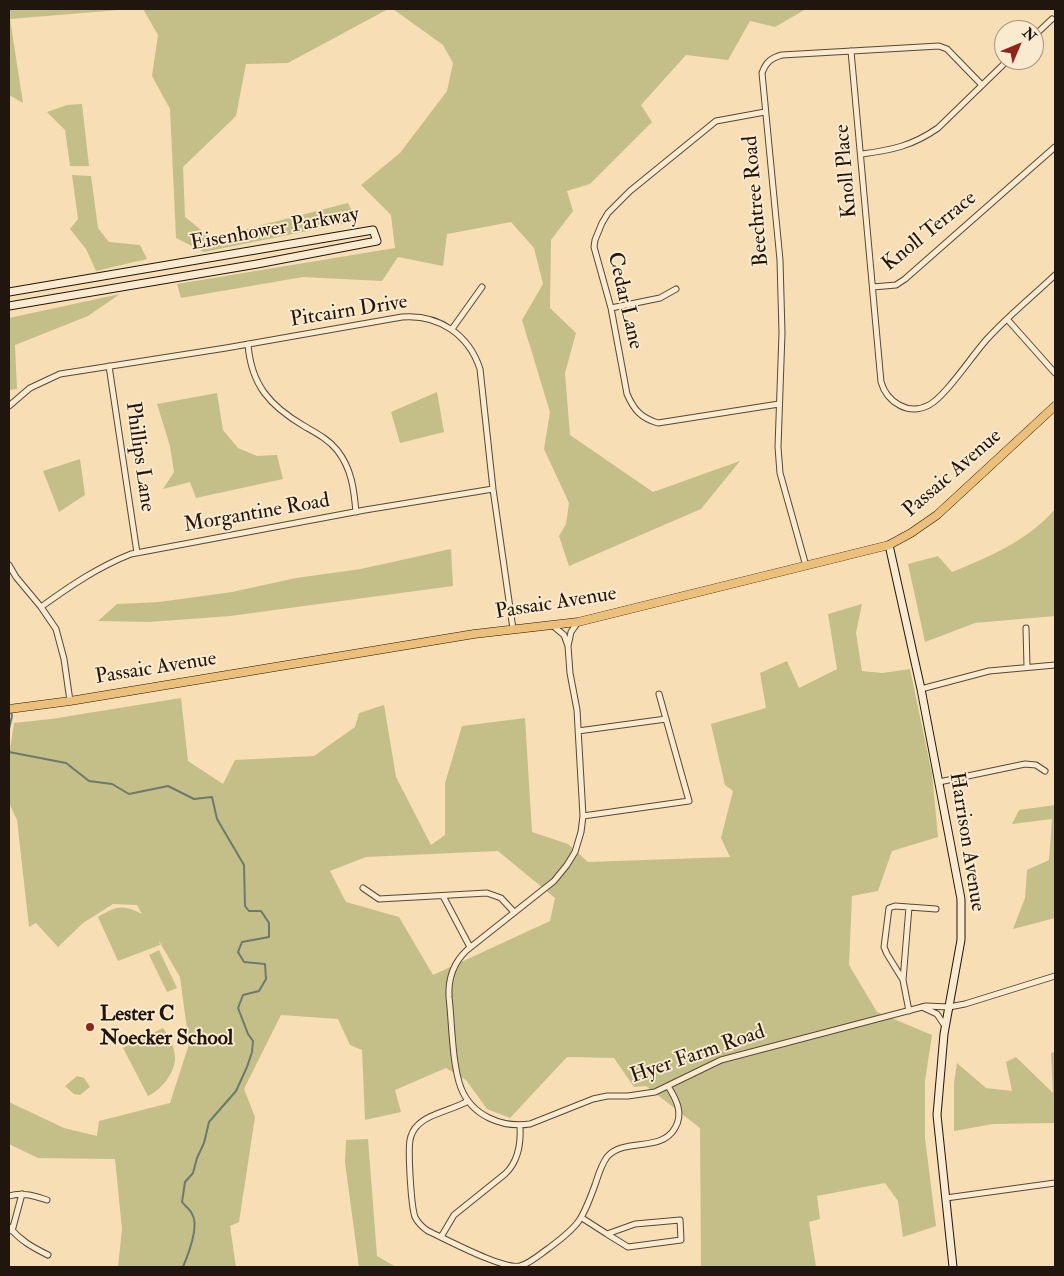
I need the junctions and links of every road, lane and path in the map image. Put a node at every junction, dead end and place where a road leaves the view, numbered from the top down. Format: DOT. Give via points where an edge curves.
graph roads {
  1 [pos="1052,19"];
  2 [pos="1044,27"];
  3 [pos="852,51"];
  4 [pos="997,70"];
  5 [pos="981,84"];
  6 [pos="765,112"];
  7 [pos="1055,147"];
  8 [pos="862,154"];
  9 [pos="1055,275"];
  10 [pos="482,287"];
  11 [pos="873,287"];
  12 [pos="676,289"];
  13 [pos="9,292"];
  14 [pos="9,306"];
  15 [pos="611,308"];
  16 [pos="1007,319"];
  17 [pos="452,329"];
  18 [pos="248,344"];
  19 [pos="109,366"];
  20 [pos="1055,373"];
  21 [pos="779,404"];
  22 [pos="9,406"];
  23 [pos="1055,406"];
  24 [pos="493,489"];
  25 [pos="356,512"];
  26 [pos="890,545"];
  27 [pos="137,553"];
  28 [pos="9,565"];
  29 [pos="806,566"];
  30 [pos="41,607"];
  31 [pos="578,622"];
  32 [pos="552,625"];
  33 [pos="1026,628"];
  34 [pos="513,629"];
  35 [pos="568,646"];
  36 [pos="1055,665"];
  37 [pos="1027,667"];
  38 [pos="921,689"];
  39 [pos="659,694"];
  40 [pos="70,701"];
  41 [pos="11,709"];
  42 [pos="666,719"];
  43 [pos="578,731"];
  44 [pos="1045,771"];
  45 [pos="939,782"];
  46 [pos="583,816"];
  47 [pos="363,888"];
  48 [pos="443,896"];
  49 [pos="909,907"];
  50 [pos="936,909"];
  51 [pos="514,912"];
  52 [pos="470,947"];
  53 [pos="1055,976"];
  54 [pos="903,980"];
  55 [pos="921,1007"];
  56 [pos="949,1007"];
  57 [pos="909,1011"];
  58 [pos="946,1026"];
  59 [pos="668,1086"];
  60 [pos="468,1101"];
  61 [pos="520,1126"];
  62 [pos="1055,1183"];
  63 [pos="22,1194"];
  64 [pos="9,1196"];
  65 [pos="946,1198"];
  66 [pos="47,1200"];
  67 [pos="582,1218"];
  68 [pos="10,1229"];
  69 [pos="607,1234"];
  70 [pos="441,1237"];
  71 [pos="48,1255"];
  72 [pos="953,1267"];
  1 -- 2 [label="street"];
  3 -- 5 [label="street, Beechtree Road" via="939,46 947,49"];
  3 -- 6 [label="street, Beechtree Road" via="782,55 771,59 762,73"];
  3 -- 8 [label="street, Knoll Place"];
  4 -- 5 [label="street"];
  5 -- 8 [label="street" via="926,136 889,150"];
  6 -- 15 [label="street, Cedar Lane" via="716,121 608,213 594,247"];
  6 -- 21 [label="street, Beechtree Road" via="780,260 782,333"];
  7 -- 11 [label="street, Knoll Terrace" via="905,279 896,285"];
  8 -- 11 [label="street, Knoll Place"];
  9 -- 16 [label="street, Knoll Terrace"];
  10 -- 17 [label="street"];
  11 -- 16 [label="street, Knoll Terrace" via="881,382 886,395 896,404 910,409 923,408 935,401"];
  12 -- 15 [label="street" via="660,298"];
  13 -- 14 [label="street, Eisenhower Parkway" via="373,230 377,241"];
  15 -- 21 [label="street, Cedar Lane" via="627,394 635,410 644,418 658,423 671,422"];
  16 -- 20 [label="street"];
  17 -- 18 [label="street, Pitcairn Drive" via="431,319 410,317"];
  17 -- 24 [label="street, Pitcairn Drive" via="472,349 480,369"];
  18 -- 19 [label="street, Pitcairn Drive"];
  18 -- 25 [label="street" via="253,372 266,396 286,415 326,438 342,458 352,481"];
  19 -- 22 [label="street, Pitcairn Drive" via="49,378 30,388"];
  19 -- 27 [label="street, Phillips Lane"];
  21 -- 29 [label="street, Beechtree Road" via="780,473"];
  23 -- 26 [label="main road, Passaic Avenue" via="936,515"];
  24 -- 25 [label="street, Morgantine Road"];
  24 -- 34 [label="street, Pitcairn Drive"];
  25 -- 27 [label="street, Morgantine Road"];
  26 -- 29 [label="main road, Passaic Avenue"];
  26 -- 38 [label="street, Harrison Avenue"];
  27 -- 30 [label="street, Morgantine Road" via="96,570"];
  28 -- 30 [label="street"];
  29 -- 31 [label="main road, Passaic Avenue"];
  30 -- 40 [label="street" via="56,628"];
  31 -- 32 [label="main road, Passaic Avenue"];
  31 -- 35 [label="street, Hyer Farm Road" via="571,632"];
  32 -- 34 [label="main road, Passaic Avenue"];
  32 -- 35 [label="street, Hyer Farm Road" via="564,634"];
  33 -- 37 [label="street"];
  34 -- 40 [label="main road, Passaic Avenue"];
  35 -- 43 [label="street, Hyer Farm Road"];
  36 -- 37 [label="street"];
  37 -- 38 [label="street" via="989,671"];
  38 -- 45 [label="street, Harrison Avenue"];
  39 -- 42 [label="street"];
  40 -- 41 [label="main road, Passaic Avenue"];
  42 -- 43 [label="street"];
  42 -- 46 [label="street" via="689,801"];
  43 -- 46 [label="street, Hyer Farm Road"];
  44 -- 45 [label="street" via="1025,764"];
  45 -- 56 [label="street, Harrison Avenue" via="961,900 959,954"];
  46 -- 51 [label="street, Hyer Farm Road" via="580,839 568,865 554,881"];
  47 -- 48 [label="street" via="379,899"];
  48 -- 51 [label="street" via="493,894"];
  48 -- 52 [label="street"];
  49 -- 50 [label="street"];
  49 -- 54 [label="street"];
  49 -- 54 [label="street" via="889,908 884,947"];
  51 -- 52 [label="street, Hyer Farm Road"];
  52 -- 60 [label="street, Hyer Farm Road" via="454,968 449,990 456,1071"];
  53 -- 56 [label="street, Hyer Farm Road"];
  54 -- 57 [label="street"];
  55 -- 56 [label="street, Hyer Farm Road"];
  55 -- 57 [label="street, Hyer Farm Road"];
  55 -- 58 [label="street" via="937,1014"];
  56 -- 58 [label="street, Harrison Avenue"];
  57 -- 59 [label="street, Hyer Farm Road" via="721,1060"];
  58 -- 65 [label="street, Harrison Avenue" via="937,1116"];
  59 -- 61 [label="street, Hyer Farm Road" via="648,1094 593,1099 544,1120"];
  59 -- 67 [label="street" via="679,1114 673,1132 657,1142 621,1149 607,1157"];
  60 -- 61 [label="street, Hyer Farm Road" via="492,1120"];
  60 -- 70 [label="street" via="422,1122 410,1139 414,1215 422,1227"];
  61 -- 70 [label="street" via="520,1142 509,1171 454,1215"];
  62 -- 65 [label="street"];
  63 -- 64 [label="street"];
  63 -- 66 [label="street"];
  63 -- 68 [label="street"];
  65 -- 72 [label="street, Harrison Avenue"];
  67 -- 69 [label="street"];
  67 -- 70 [label="street" via="566,1236 532,1260 516,1266 500,1263"];
  68 -- 71 [label="street" via="26,1244"];
  69 -- 69 [label="street" via="636,1224 680,1220 681,1240 628,1247"];
}
